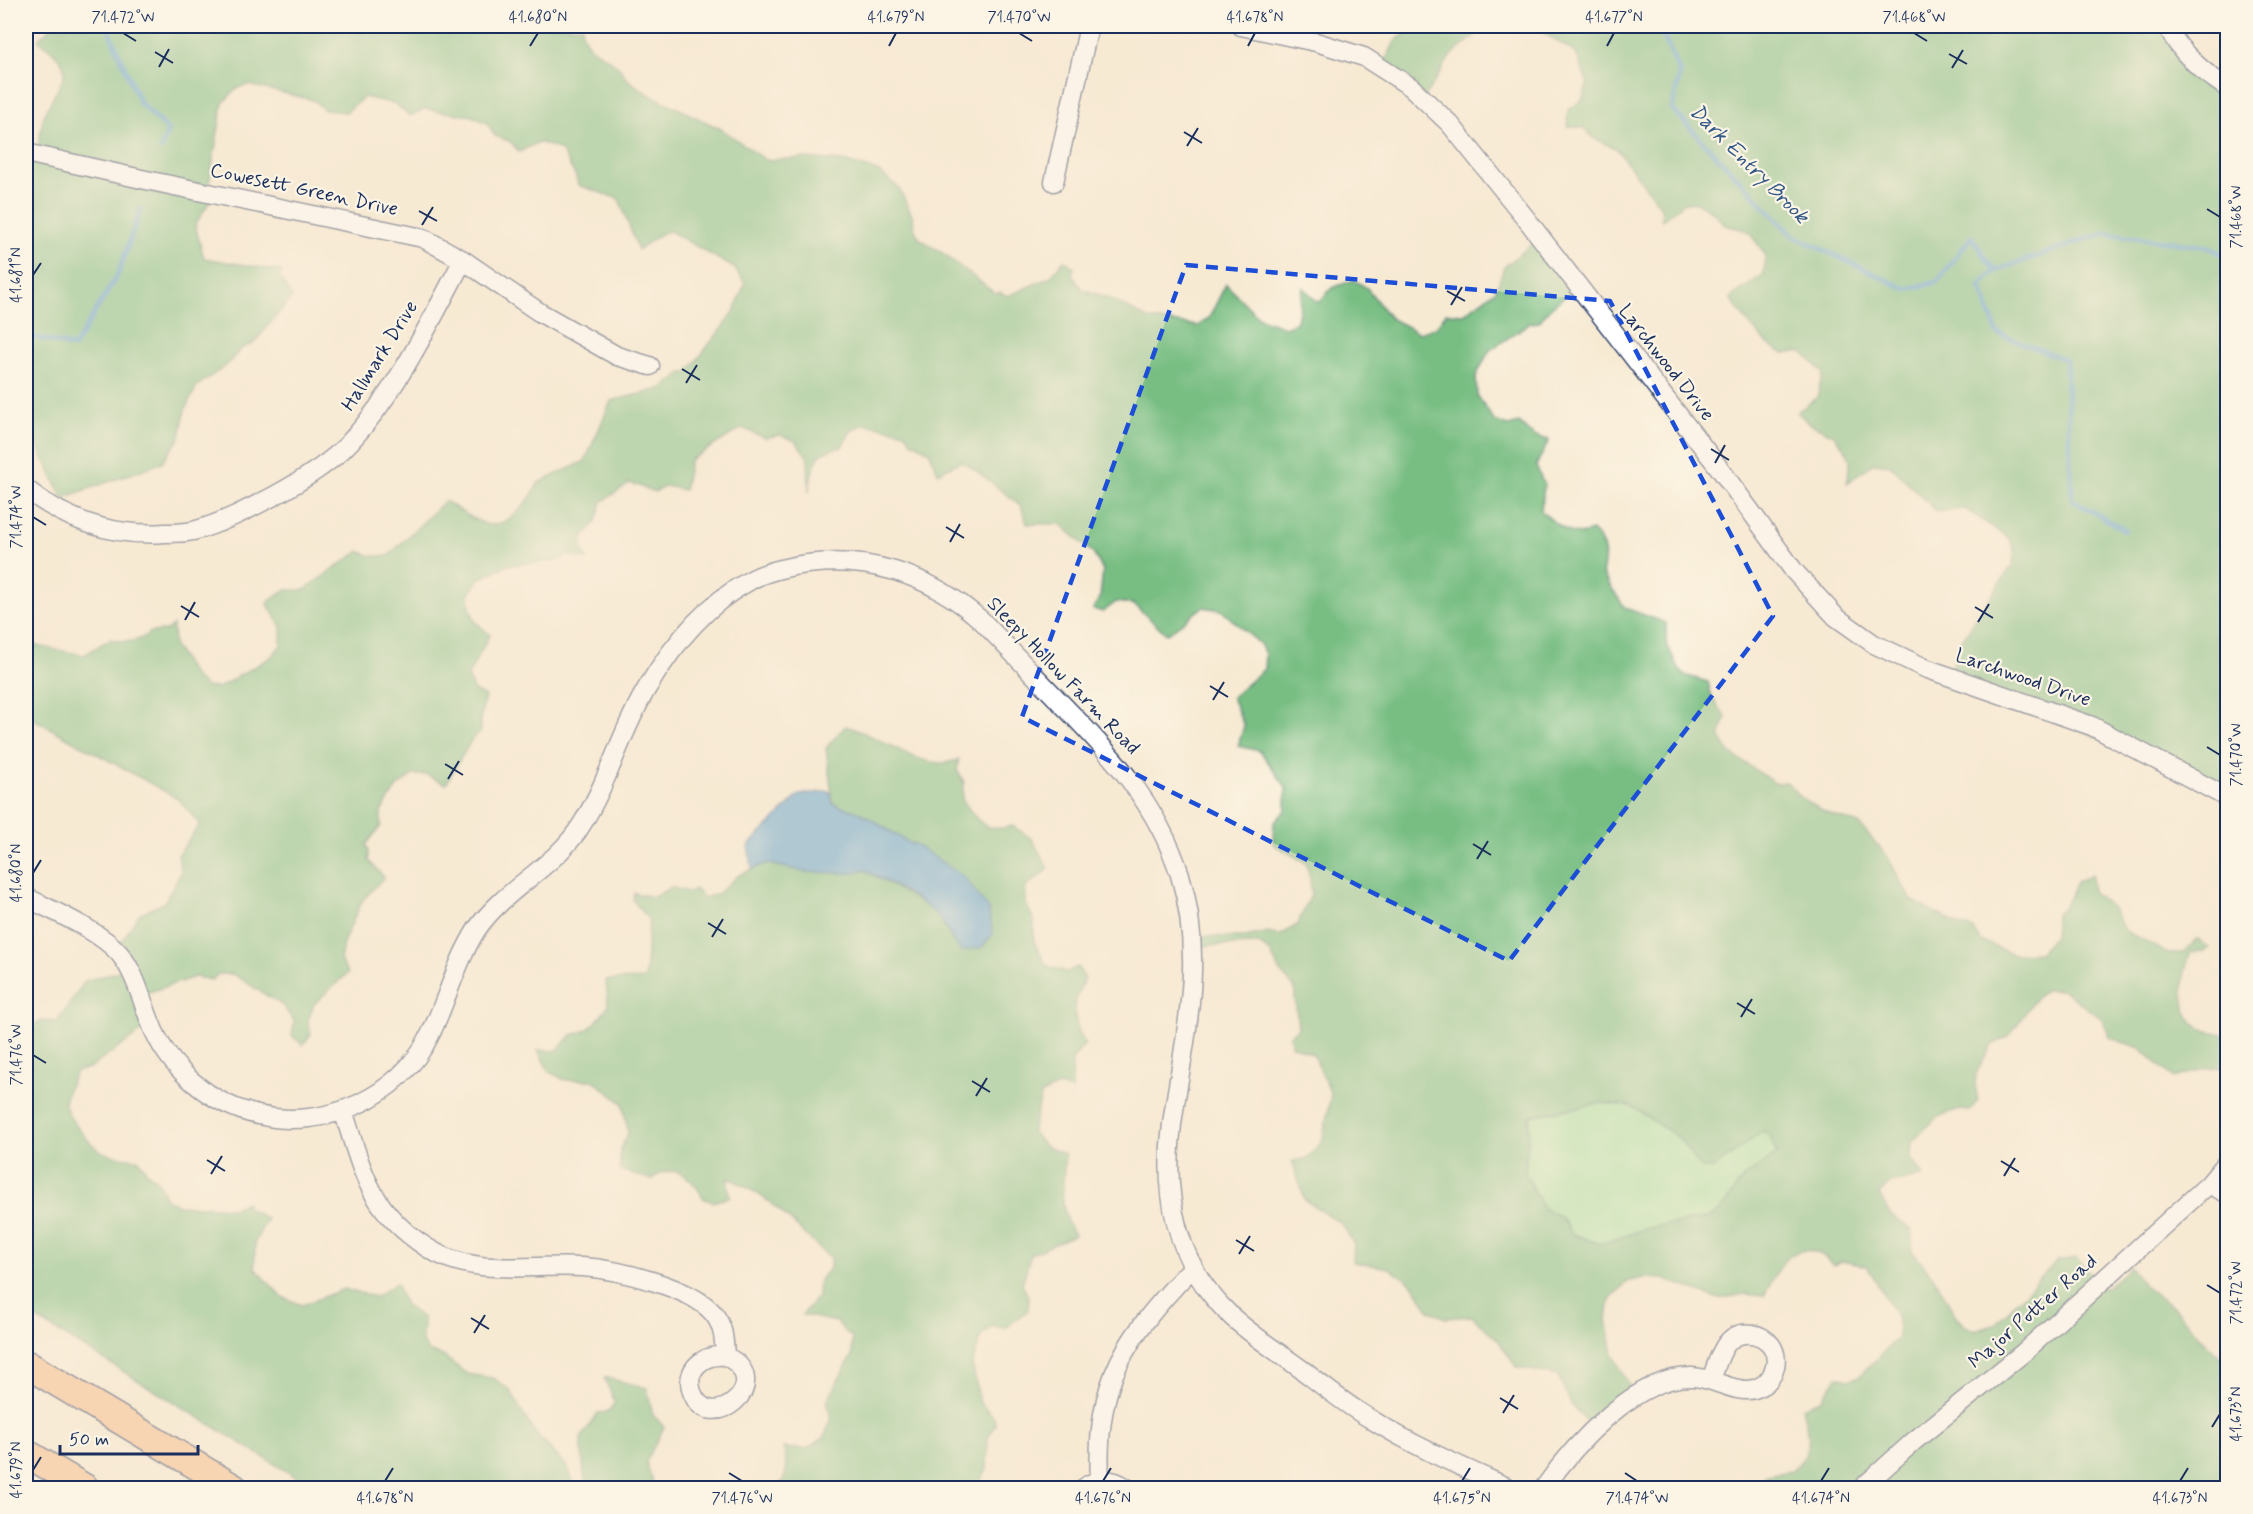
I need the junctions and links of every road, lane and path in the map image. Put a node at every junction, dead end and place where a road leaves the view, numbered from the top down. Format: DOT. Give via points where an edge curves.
graph roads {
  1 [pos="1089,26"];
  2 [pos="2168,26"];
  3 [pos="1252,27"];
  4 [pos="2228,88"];
  5 [pos="26,153"];
  6 [pos="1054,182"];
  7 [pos="463,260"];
  8 [pos="650,366"];
  9 [pos="26,489"];
  10 [pos="2228,798"];
  11 [pos="26,897"];
  12 [pos="343,1110"];
  13 [pos="2228,1161"];
  14 [pos="2209,1184"];
  15 [pos="2228,1194"];
  16 [pos="1193,1268"];
  17 [pos="725,1356"];
  18 [pos="26,1364"];
  19 [pos="1711,1380"];
  20 [pos="26,1453"];
  21 [pos="1092,1484"];
  22 [pos="85,1488"];
  23 [pos="234,1488"];
  24 [pos="1127,1488"];
  25 [pos="1509,1488"];
  26 [pos="1544,1488"];
  27 [pos="1862,1488"];
  1 -- 6 [label="street"];
  2 -- 4 [label="street" via="2177,44 2211,79"];
  3 -- 10 [label="street, Larchwood Drive" via="1364,57 1411,87 1450,124 1720,469 1794,571 1836,617 1874,644 1925,669 2092,726"];
  5 -- 7 [label="street, Cowesett Green Drive" via="423,238"];
  7 -- 8 [label="street, Cowesett Green Drive" via="539,312 617,356"];
  7 -- 9 [label="street, Hallmark Drive" via="380,405 349,444 298,483 244,512 191,532 142,535 101,529 65,516"];
  11 -- 12 [label="street, Sleepy Hollow Farm Road" via="106,941 119,953 161,1044 187,1077 213,1097 259,1116 284,1119 309,1119"];
  12 -- 16 [label="street, Sleepy Hollow Farm Road" via="379,1093 415,1059 429,1038 477,930 511,891 564,848 582,824 646,689 676,644 701,617 750,580 781,569 813,563 876,565 910,575 940,590 982,621 1121,766 1165,836 1189,914 1191,944 1192,998 1173,1122 1169,1185 1178,1231"];
  12 -- 17 [label="street" via="365,1179 375,1197 391,1218 428,1248 471,1265 584,1267 650,1280 688,1295 712,1312 724,1336"];
  13 -- 14 [label="street, Major Potter Road"];
  14 -- 15 [label="street"];
  14 -- 27 [label="street, Major Potter Road" via="2023,1353"];
  16 -- 21 [label="street" via="1142,1324 1117,1365 1102,1413"];
  16 -- 25 [label="street, Sleepy Hollow Farm Road" via="1216,1300 1244,1327 1367,1418"];
  18 -- 23 [label="highway"];
  19 -- 26 [label="street" via="1679,1378 1636,1394 1575,1450"];
  20 -- 22 [label="highway"];
  21 -- 24 [label="street" via="1110,1480"];
}
